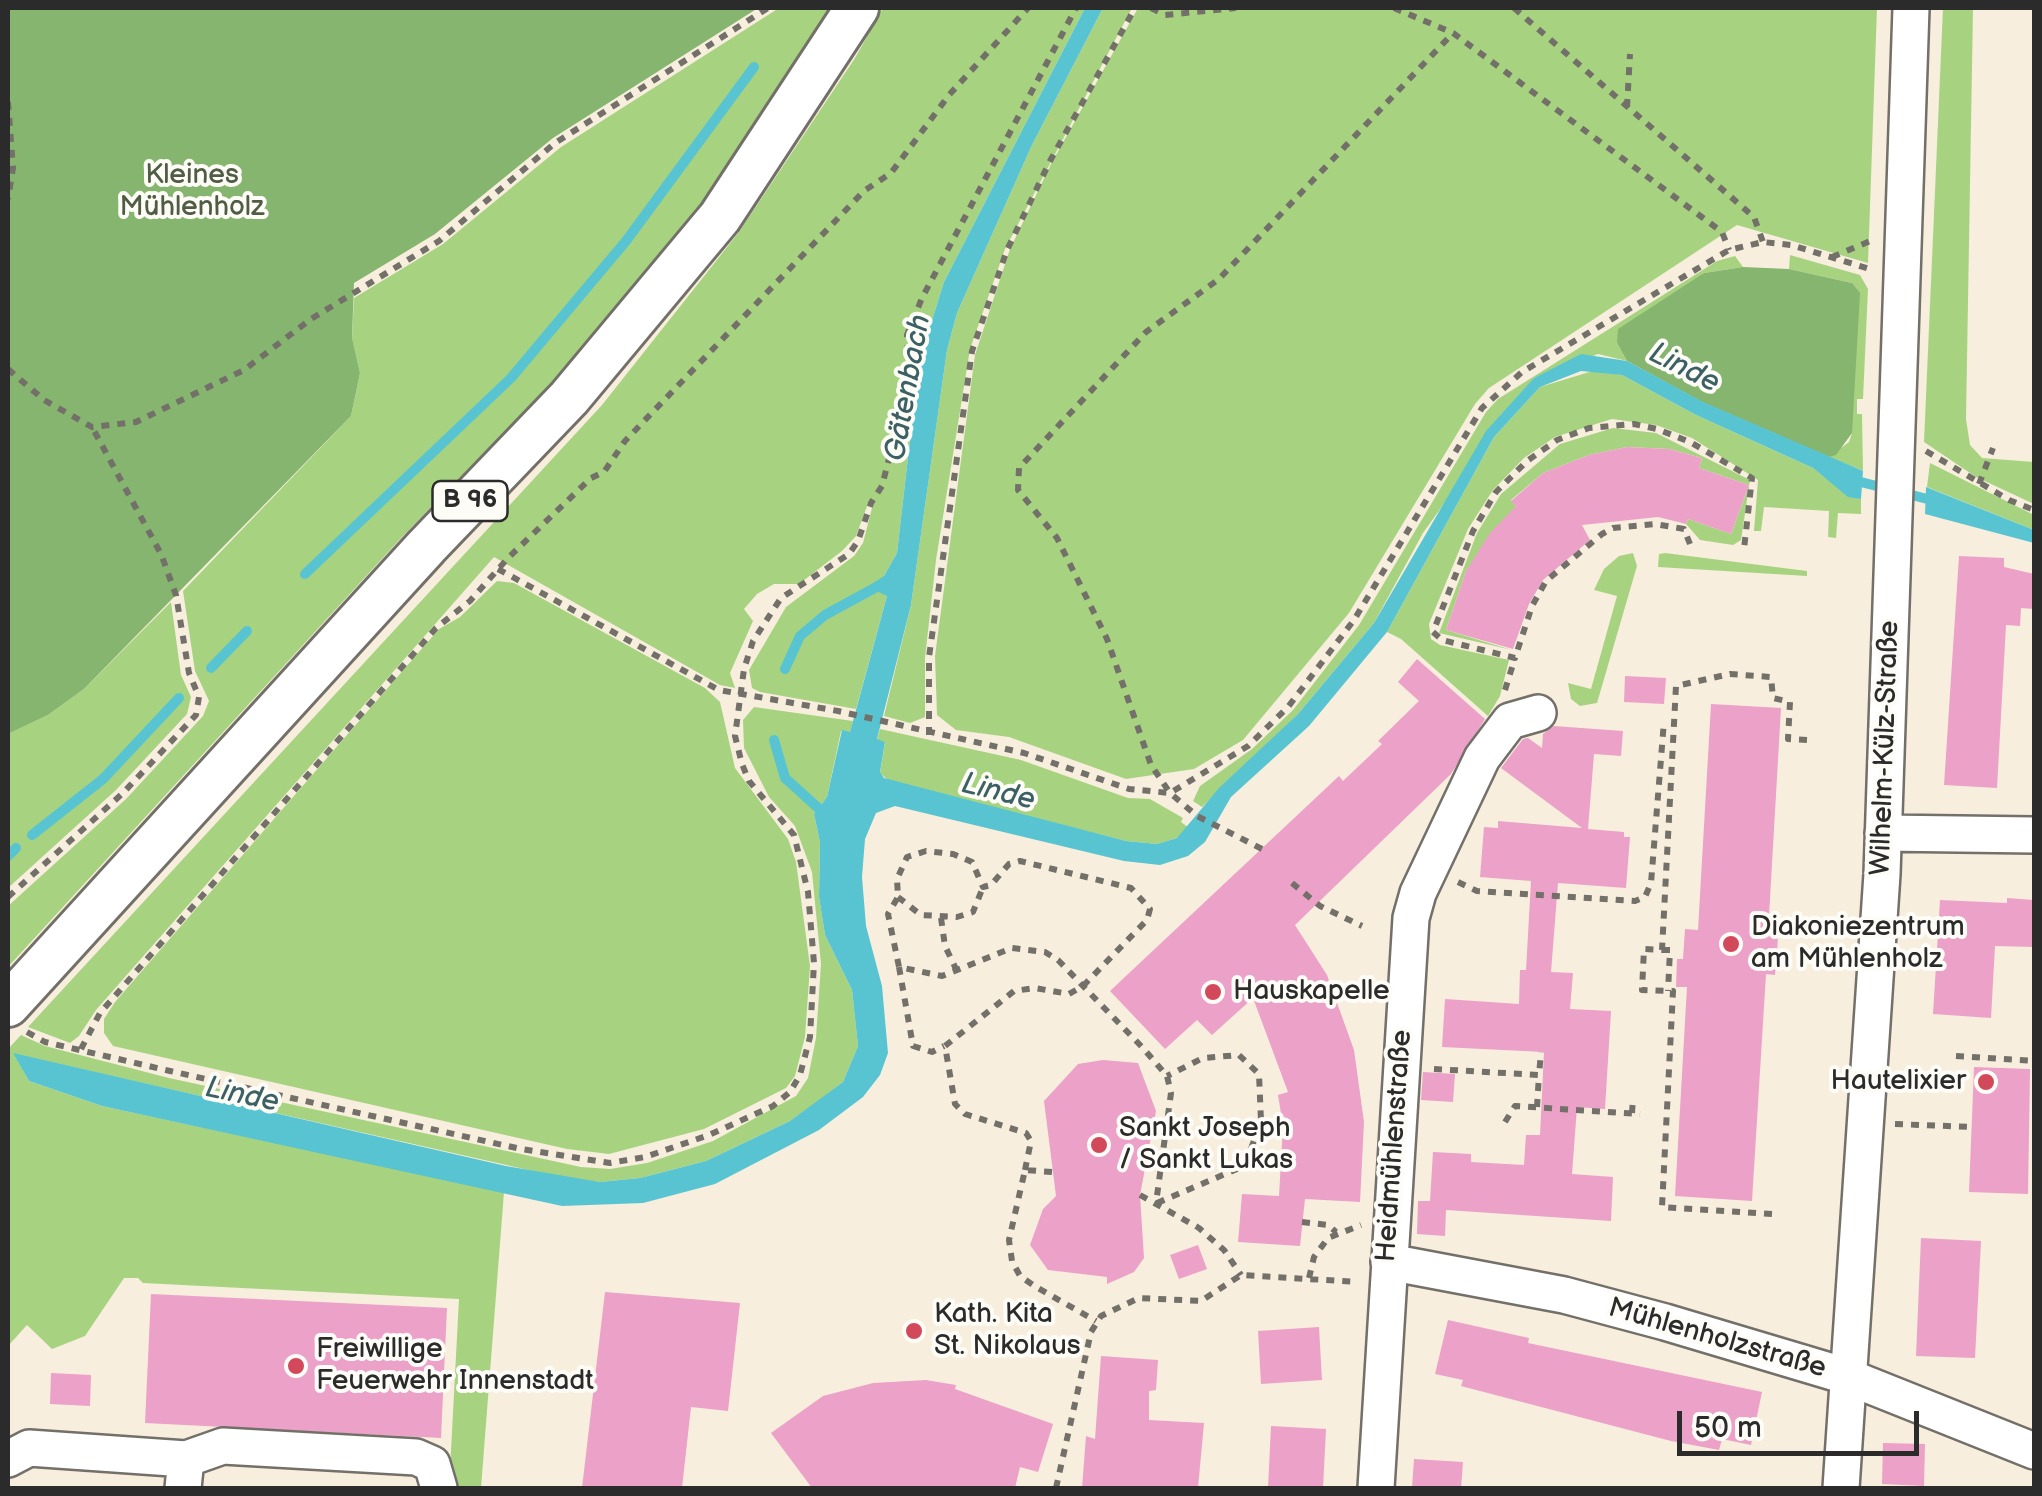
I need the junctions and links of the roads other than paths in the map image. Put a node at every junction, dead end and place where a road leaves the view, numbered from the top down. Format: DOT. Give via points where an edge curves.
graph roads {
  1 [pos="857,8"];
  2 [pos="1911,8"];
  3 [pos="1538,713"];
  4 [pos="1883,833"];
  5 [pos="2034,835"];
  6 [pos="12,1014"];
  7 [pos="1389,1258"];
  8 [pos="1846,1376"];
  9 [pos="2034,1451"];
  10 [pos="8,1459"];
  11 [pos="185,1474"];
  12 [pos="439,1488"];
  13 [pos="1376,1488"];
  14 [pos="1841,1488"];
  1 -- 6 [label="main road, B 96" via="720,218 569,398 46,966"];
  2 -- 4 [label="street, Wilhelm-Külz-Straße"];
  3 -- 7 [label="street, Heidmühlenstraße" via="1510,721 1482,758 1412,918"];
  4 -- 5 [label="street"];
  4 -- 8 [label="street, Wilhelm-Külz-Straße"];
  7 -- 8 [label="street, Mühlenholzstraße" via="1564,1296"];
  7 -- 13 [label="street, Heidmühlenstraße"];
  8 -- 9 [label="street, Mühlenholzstraße"];
  8 -- 14 [label="street, Wilhelm-Külz-Straße"];
  10 -- 11 [label="street" via="29,1448"];
  11 -- 12 [label="street" via="223,1446 299,1441 416,1457 432,1464"];
}
